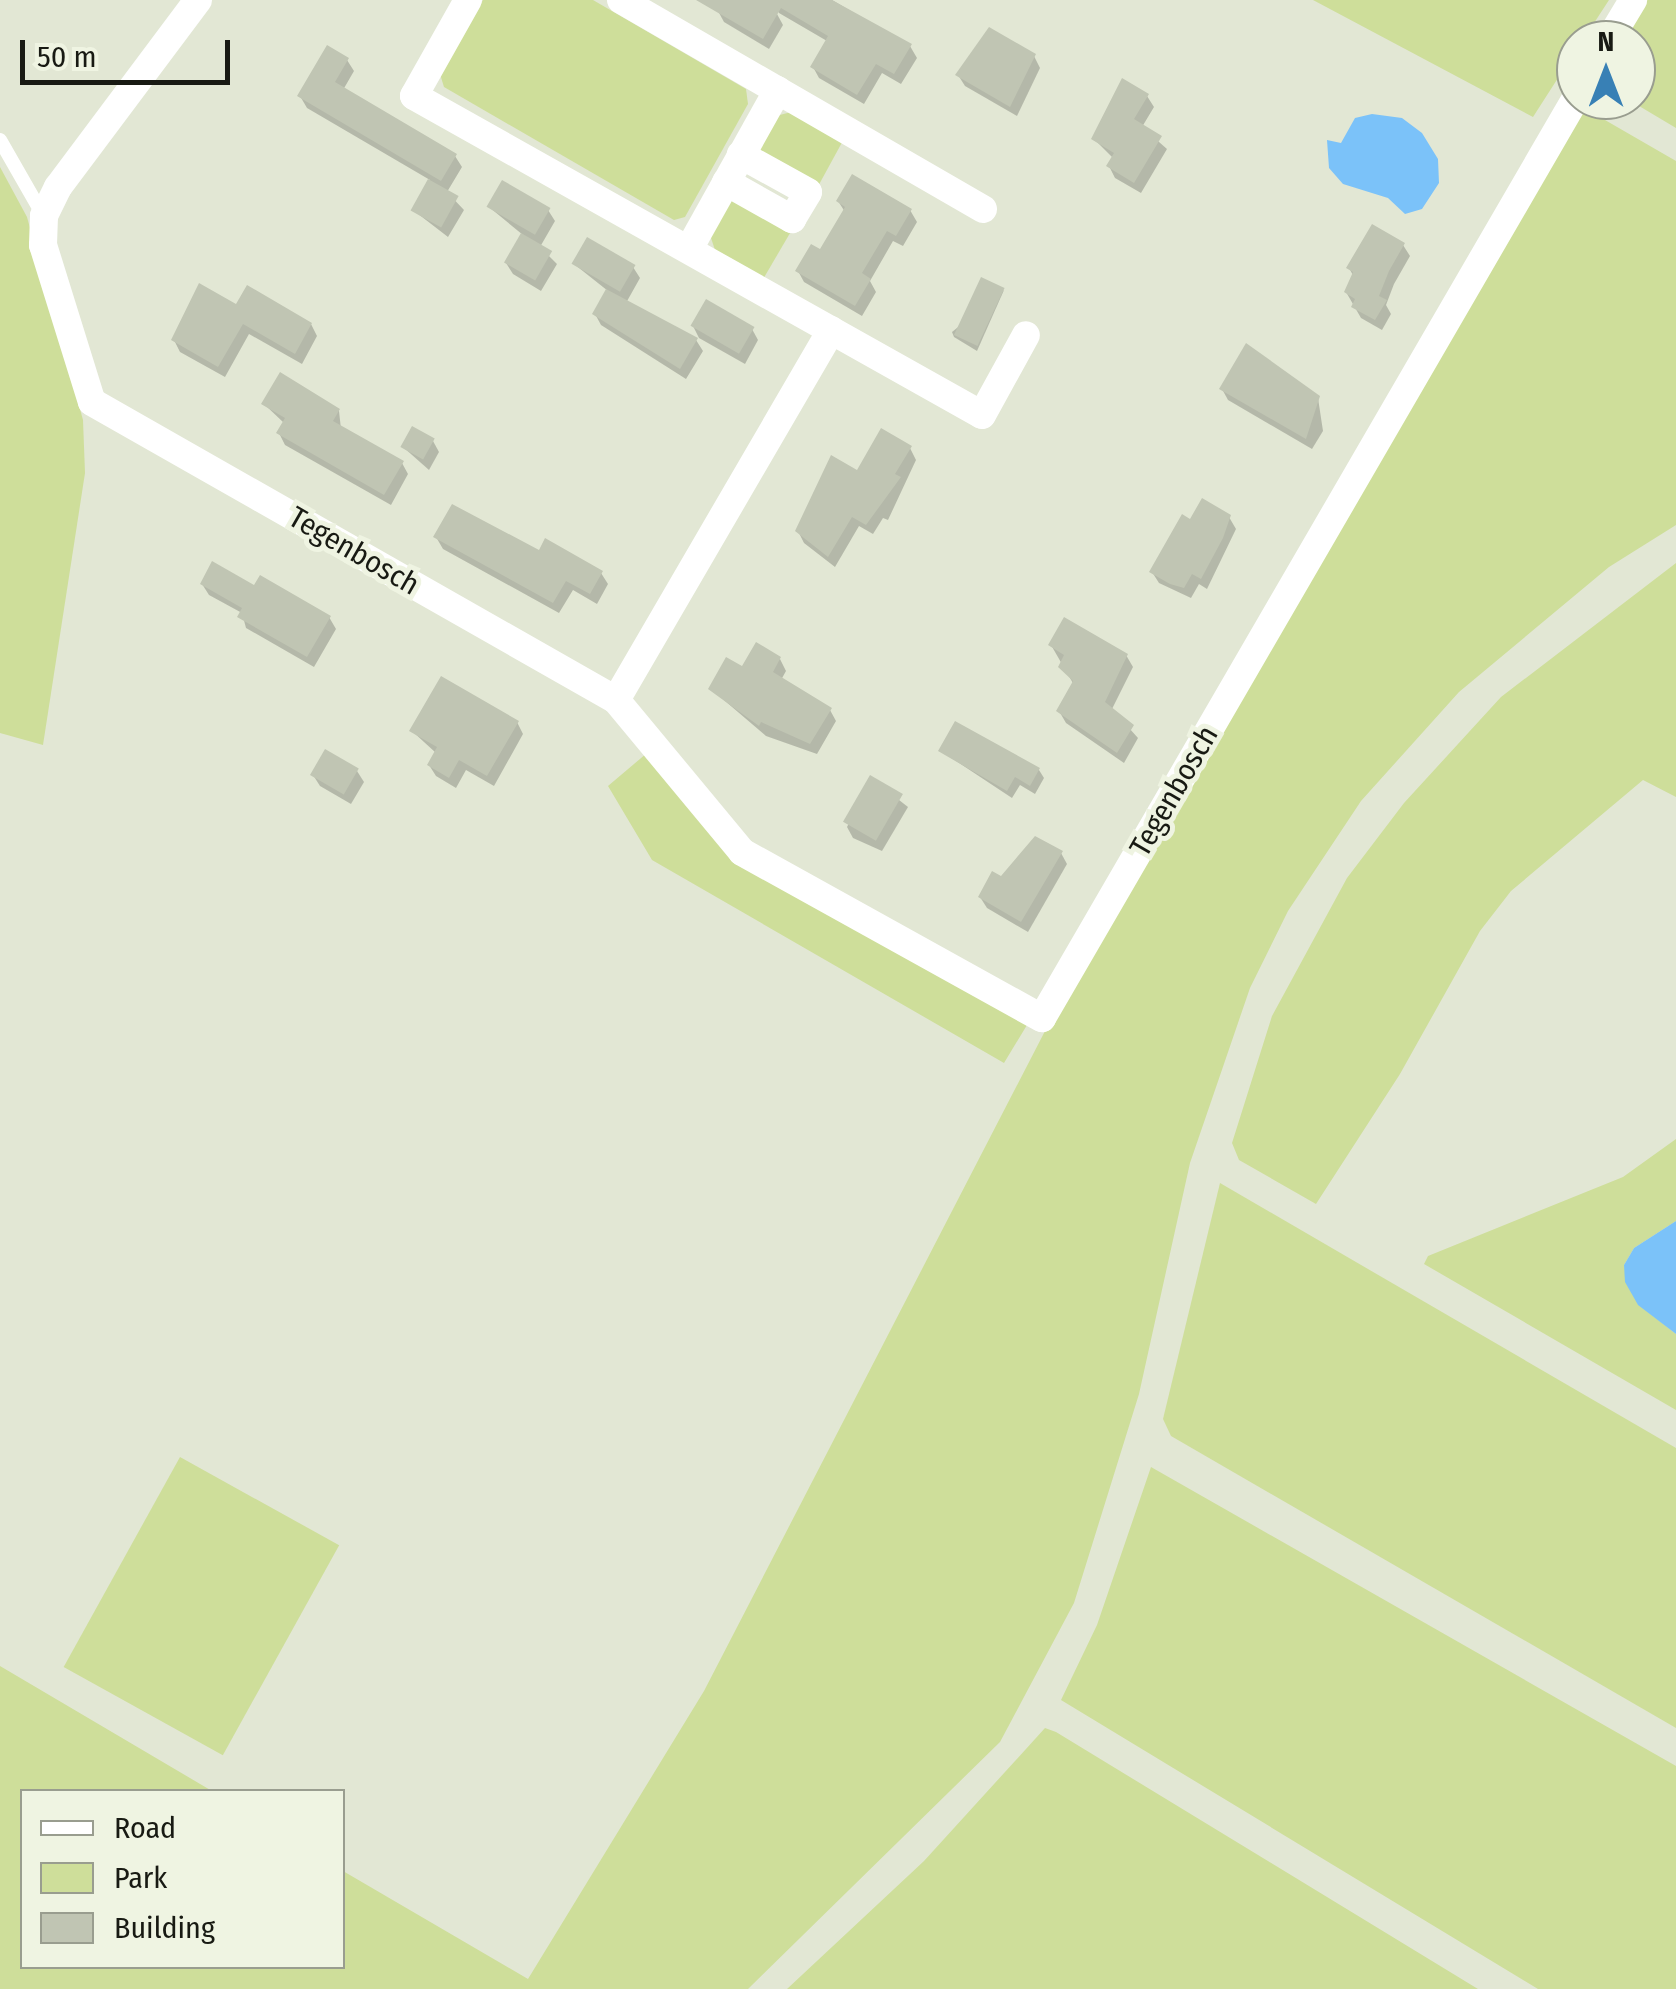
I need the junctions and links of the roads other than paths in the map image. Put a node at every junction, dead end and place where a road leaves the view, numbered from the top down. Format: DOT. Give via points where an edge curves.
graph roads {
  1 [pos="198,0"];
  2 [pos="621,0"];
  3 [pos="458,3"];
  4 [pos="778,90"];
  5 [pos="1563,120"];
  6 [pos="0,140"];
  7 [pos="742,155"];
  8 [pos="726,182"];
  9 [pos="983,208"];
  10 [pos="44,216"];
  11 [pos="689,249"];
  12 [pos="831,330"];
  13 [pos="1026,335"];
  14 [pos="616,700"];
  1 -- 10 [label="street" via="58,187"];
  2 -- 4 [label="street"];
  3 -- 11 [label="street" via="414,96"];
  4 -- 7 [label="street"];
  4 -- 9 [label="street"];
  5 -- 14 [label="street, Tegenbosch" via="1042,1018 742,852"];
  6 -- 10 [label="lane"];
  7 -- 8 [label="street"];
  7 -- 8 [label="street" via="808,192 792,219"];
  8 -- 11 [label="street"];
  10 -- 14 [label="street, Tegenbosch" via="43,245 92,402"];
  11 -- 12 [label="street"];
  12 -- 13 [label="street" via="982,415"];
  12 -- 14 [label="street"];
}
